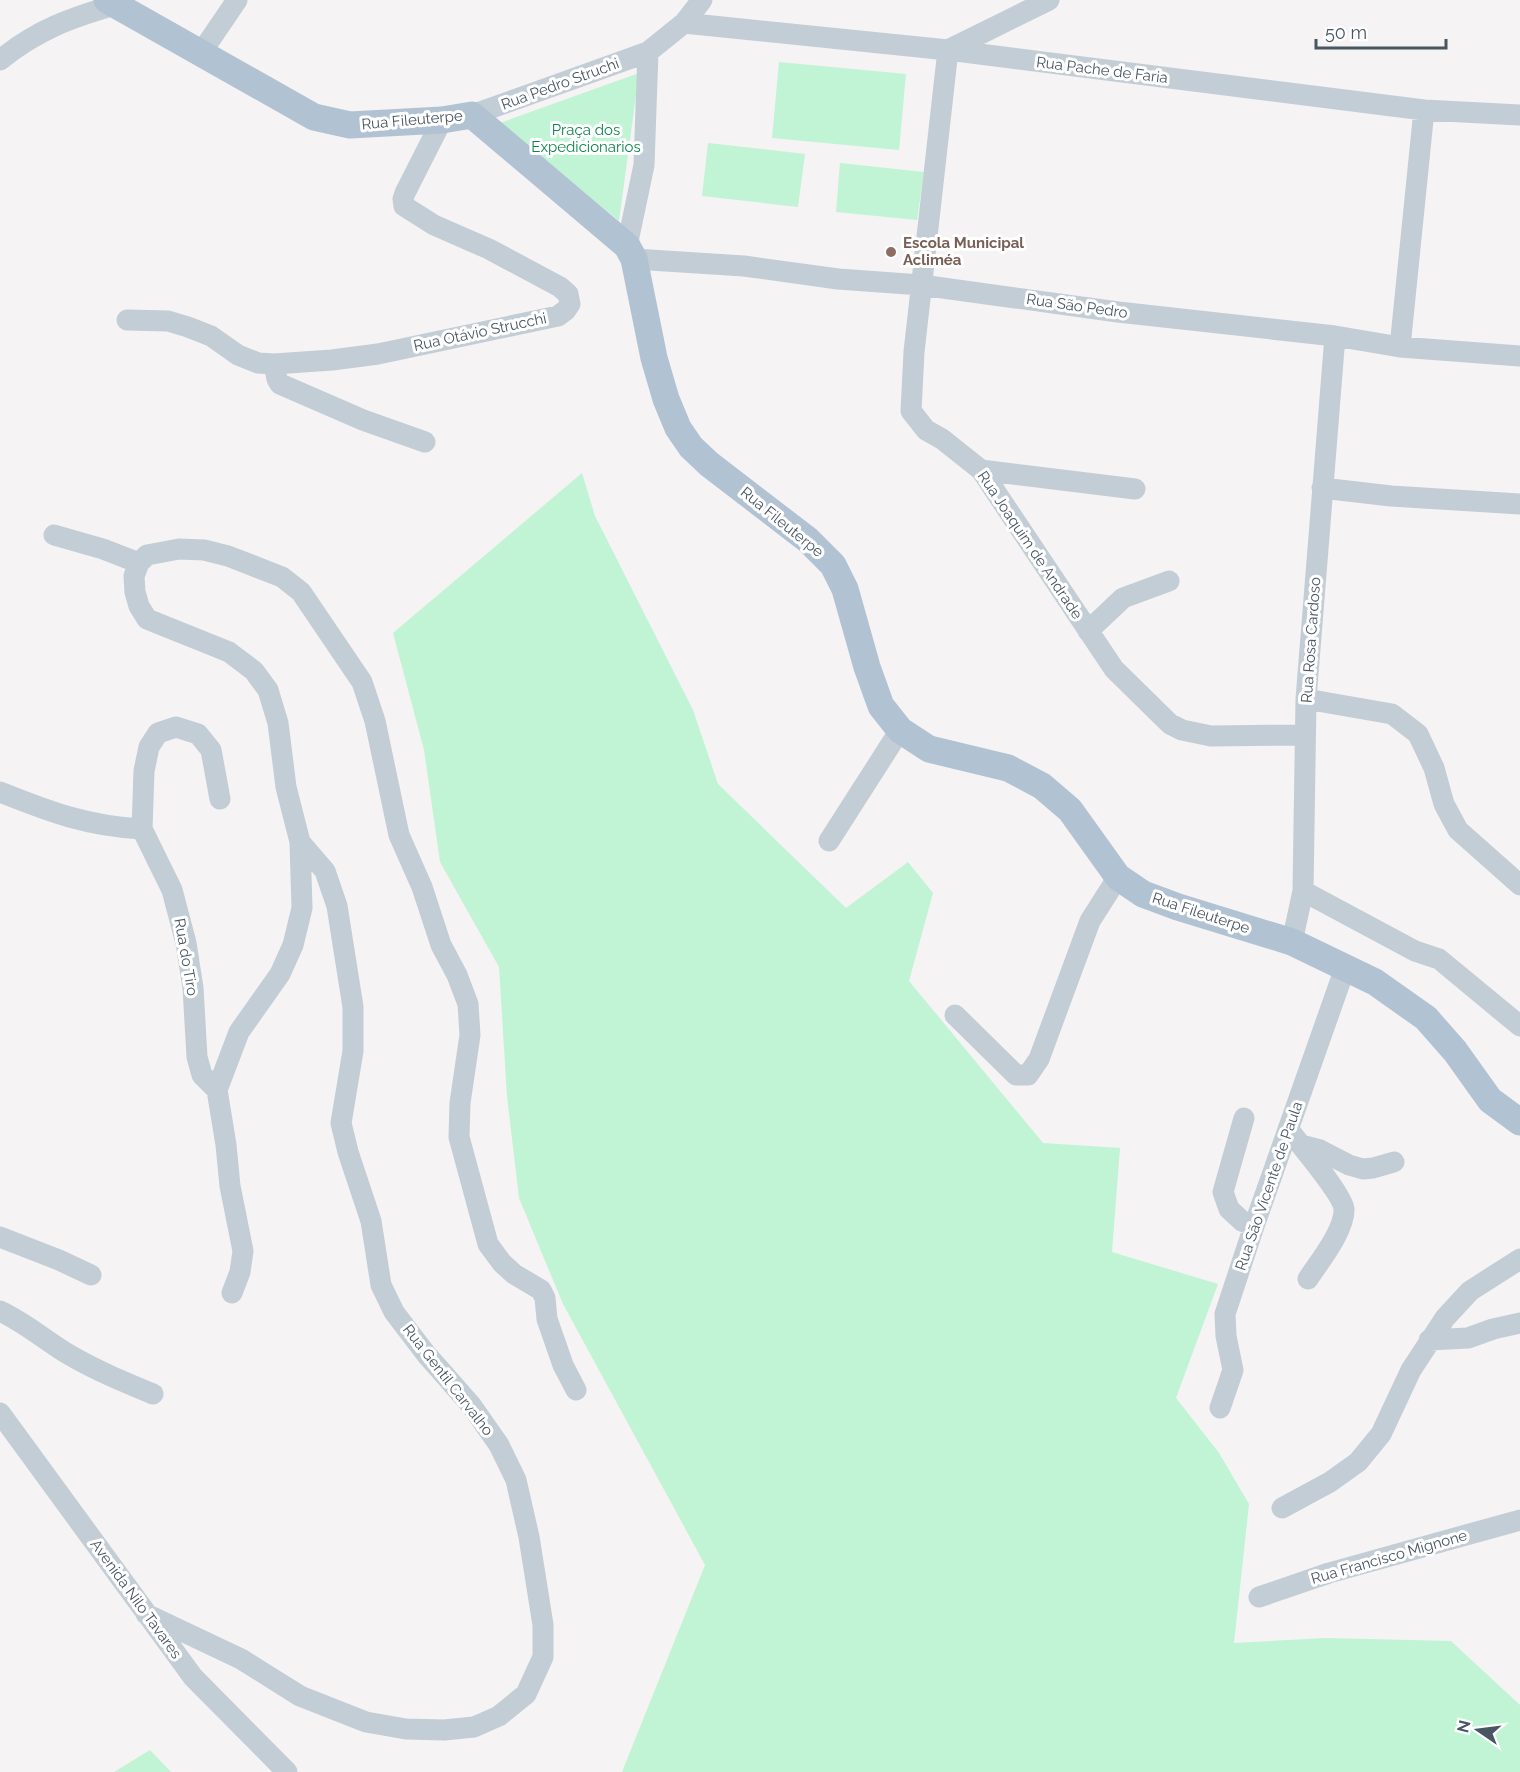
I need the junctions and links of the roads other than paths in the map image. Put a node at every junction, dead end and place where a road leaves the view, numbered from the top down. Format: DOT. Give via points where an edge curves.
graph roads {
  1 [pos="237,0"];
  2 [pos="702,0"];
  3 [pos="1049,0"];
  4 [pos="111,2"];
  5 [pos="684,23"];
  6 [pos="948,50"];
  7 [pos="648,52"];
  8 [pos="201,53"];
  9 [pos="0,60"];
  10 [pos="1424,110"];
  11 [pos="472,115"];
  12 [pos="1520,115"];
  13 [pos="442,120"];
  14 [pos="631,253"];
  15 [pos="921,285"];
  16 [pos="127,320"];
  17 [pos="1335,336"];
  18 [pos="1400,347"];
  19 [pos="1520,356"];
  20 [pos="274,364"];
  21 [pos="425,442"];
  22 [pos="981,470"];
  23 [pos="1322,488"];
  24 [pos="1135,489"];
  25 [pos="1520,504"];
  26 [pos="54,535"];
  27 [pos="139,563"];
  28 [pos="1169,581"];
  29 [pos="1088,631"];
  30 [pos="1306,699"];
  31 [pos="900,730"];
  32 [pos="1305,735"];
  33 [pos="0,792"];
  34 [pos="220,799"];
  35 [pos="142,829"];
  36 [pos="829,841"];
  37 [pos="300,842"];
  38 [pos="1118,877"];
  39 [pos="1520,885"];
  40 [pos="1303,891"];
  41 [pos="1292,942"];
  42 [pos="1345,968"];
  43 [pos="955,1015"];
  44 [pos="1520,1026"];
  45 [pos="217,1090"];
  46 [pos="1244,1118"];
  47 [pos="1520,1122"];
  48 [pos="1295,1137"];
  49 [pos="1394,1162"];
  50 [pos="1254,1226"];
  51 [pos="0,1237"];
  52 [pos="1520,1258"];
  53 [pos="91,1275"];
  54 [pos="1308,1279"];
  55 [pos="232,1293"];
  56 [pos="0,1311"];
  57 [pos="1520,1323"];
  58 [pos="1429,1340"];
  59 [pos="576,1390"];
  60 [pos="153,1394"];
  61 [pos="1220,1408"];
  62 [pos="0,1413"];
  63 [pos="1282,1508"];
  64 [pos="1520,1520"];
  65 [pos="1259,1597"];
  66 [pos="146,1614"];
  67 [pos="287,1772"];
  1 -- 8 [label="street"];
  2 -- 5 [label="street, Rua Pedro Struchi"];
  3 -- 6 [label="street"];
  4 -- 8 [label="main road, Rua Fileuterpe"];
  4 -- 9 [label="street" via="62,21"];
  5 -- 6 [label="street, Rua Pache de Faria"];
  5 -- 7 [label="street, Rua Pedro Struchi"];
  6 -- 10 [label="street, Rua Pache de Faria"];
  6 -- 15 [label="street, Rua Joaquim de Andrade"];
  7 -- 11 [label="street, Rua Pedro Struchi"];
  7 -- 14 [label="street" via="644,165"];
  8 -- 13 [label="main road, Rua Fileuterpe" via="314,117 330,122 350,125"];
  10 -- 12 [label="street, Rua Pache de Faria"];
  10 -- 18 [label="street"];
  11 -- 13 [label="main road, Rua Fileuterpe"];
  11 -- 14 [label="main road, Rua Fileuterpe"];
  13 -- 20 [label="street, Rua Otávio Strucchi" via="405,193 404,206 434,225 560,287 568,294 567,310 543,320 378,354"];
  14 -- 15 [label="street, Rua São Pedro" via="838,279"];
  14 -- 31 [label="main road, Rua Fileuterpe" via="654,358 678,428 709,464 808,540 833,565 845,588 881,706"];
  15 -- 17 [label="street, Rua São Pedro"];
  15 -- 22 [label="street, Rua Joaquim de Andrade" via="911,411 926,430"];
  16 -- 20 [label="street, Rua Otávio Strucchi" via="168,321 211,336 238,355"];
  17 -- 18 [label="street, Rua São Pedro"];
  17 -- 23 [label="street, Rua Rosa Cardoso"];
  18 -- 19 [label="street, Rua São Pedro"];
  20 -- 21 [label="street" via="280,384"];
  22 -- 24 [label="street"];
  22 -- 29 [label="street, Rua Joaquim de Andrade"];
  23 -- 25 [label="street"];
  23 -- 30 [label="street, Rua Rosa Cardoso"];
  26 -- 27 [label="street"];
  27 -- 37 [label="street" via="134,576 135,592 147,619 229,652 254,670 268,690"];
  27 -- 59 [label="street" via="147,555 179,549 204,550 282,577 301,592 362,682 375,721 399,835 468,1004 470,1035 459,1137 488,1244 514,1274 541,1290 563,1365"];
  28 -- 29 [label="street" via="1123,598"];
  29 -- 32 [label="street, Rua Joaquim de Andrade" via="1113,669 1182,730 1211,736"];
  30 -- 32 [label="street, Rua Rosa Cardoso"];
  30 -- 39 [label="street" via="1392,714 1418,734 1458,830"];
  31 -- 36 [label="street"];
  31 -- 38 [label="main road, Rua Fileuterpe" via="929,749 1008,768 1042,786 1070,810"];
  32 -- 40 [label="street, Rua Rosa Cardoso"];
  33 -- 35 [label="street" via="70,818 107,827"];
  34 -- 35 [label="street, Rua do Tiro" via="211,750 198,734 176,727 158,733 149,747 144,771"];
  35 -- 45 [label="street, Rua do Tiro" via="172,890 193,988 197,1057 202,1075"];
  37 -- 45 [label="street" via="302,908 293,945 280,974 239,1032"];
  37 -- 66 [label="street, Rua Gentil Carvalho" via="325,871 337,906 353,1007 354,1051 341,1123 371,1221 381,1285 394,1312 499,1445 516,1480 543,1625 543,1657 526,1694 499,1716 474,1727 406,1729 366,1722 300,1696 241,1659"];
  38 -- 41 [label="main road, Rua Fileuterpe" via="1143,894"];
  38 -- 43 [label="street" via="1090,921 1039,1059 1028,1075 1016,1075"];
  40 -- 41 [label="street, Rua Rosa Cardoso"];
  40 -- 44 [label="street" via="1414,951 1439,959"];
  41 -- 42 [label="main road, Rua Fileuterpe"];
  42 -- 47 [label="main road, Rua Fileuterpe" via="1375,982 1426,1018 1490,1100"];
  42 -- 48 [label="street, Rua São Vicente de Paula"];
  45 -- 55 [label="street, Rua do Tiro" via="243,1251"];
  46 -- 50 [label="street" via="1223,1192 1229,1209"];
  48 -- 49 [label="street" via="1363,1169"];
  48 -- 50 [label="street, Rua São Vicente de Paula"];
  48 -- 54 [label="street" via="1338,1194 1344,1208 1329,1248"];
  50 -- 61 [label="street, Rua São Vicente de Paula" via="1225,1314 1233,1370"];
  51 -- 53 [label="street"];
  52 -- 58 [label="street" via="1470,1292"];
  56 -- 60 [label="street" via="97,1370"];
  57 -- 58 [label="street" via="1468,1338"];
  58 -- 63 [label="street" via="1381,1434 1358,1462"];
  62 -- 66 [label="street, Avenida Nilo Tavares"];
  64 -- 65 [label="street, Rua Francisco Mignone" via="1329,1572"];
  66 -- 67 [label="street, Avenida Nilo Tavares" via="194,1677"];
}
